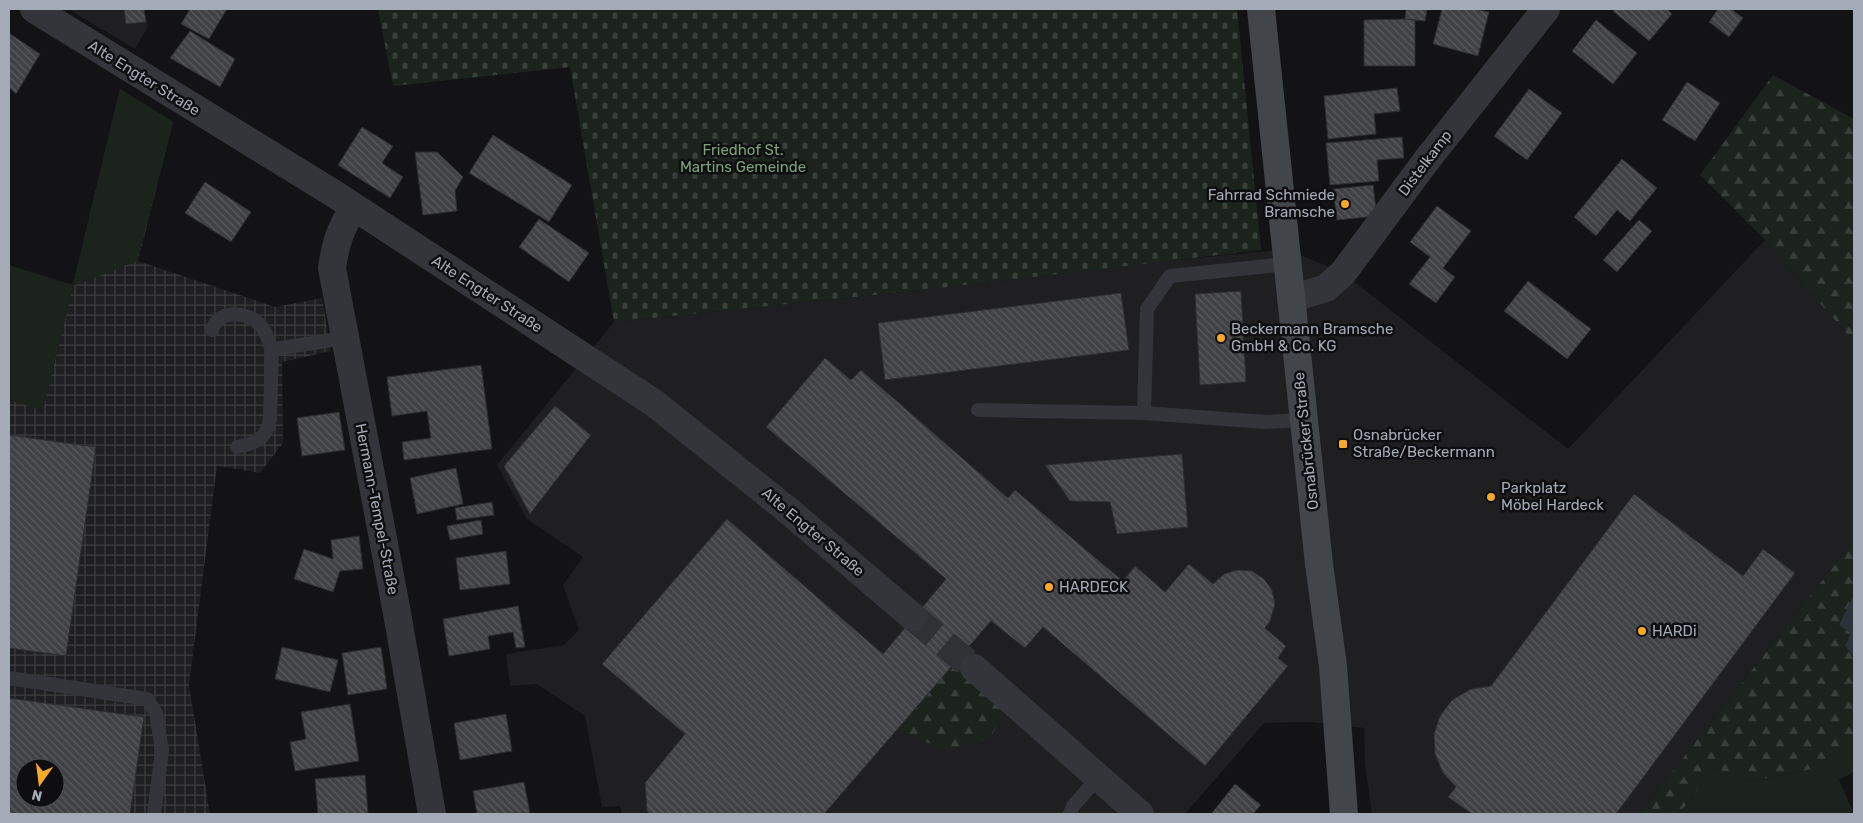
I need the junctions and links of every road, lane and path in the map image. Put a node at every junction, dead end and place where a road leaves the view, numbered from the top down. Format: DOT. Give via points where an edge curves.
graph roads {
  1 [pos="34,9"];
  2 [pos="1261,9"];
  3 [pos="1546,9"];
  4 [pos="354,207"];
  5 [pos="1288,264"];
  6 [pos="1291,300"];
  7 [pos="212,330"];
  8 [pos="344,338"];
  9 [pos="272,348"];
  10 [pos="978,410"];
  11 [pos="1144,413"];
  12 [pos="1304,420"];
  13 [pos="237,447"];
  14 [pos="913,617"];
  15 [pos="974,668"];
  16 [pos="9,678"];
  17 [pos="1098,778"];
  18 [pos="154,814"];
  19 [pos="432,814"];
  20 [pos="1070,814"];
  21 [pos="1140,814"];
  22 [pos="1344,814"];
  1 -- 4 [label="street, Alte Engter Straße"];
  2 -- 5 [label="main road, Osnabrücker Straße"];
  3 -- 6 [label="street, Distelkamp" via="1343,273 1326,288"];
  4 -- 8 [label="street, Hermann-Tempel-Straße" via="340,230 332,268"];
  4 -- 14 [label="street, Alte Engter Straße" via="654,403 790,512"];
  5 -- 6 [label="main road, Osnabrücker Straße"];
  5 -- 11 [label="lane" via="1170,276 1147,309"];
  6 -- 12 [label="main road, Osnabrücker Straße"];
  7 -- 9 [label="lane" via="217,321 227,314 244,316 260,324"];
  8 -- 9 [label="lane"];
  8 -- 19 [label="street, Hermann-Tempel-Straße"];
  9 -- 13 [label="lane" via="268,429 253,443"];
  10 -- 11 [label="lane"];
  11 -- 12 [label="lane" via="1266,422"];
  12 -- 22 [label="main road, Osnabrücker Straße" via="1333,666"];
  15 -- 17 [label="street"];
  16 -- 18 [label="lane" via="147,699 156,713 162,750"];
  17 -- 20 [label="lane" via="1073,806"];
  17 -- 21 [label="street"];
}
